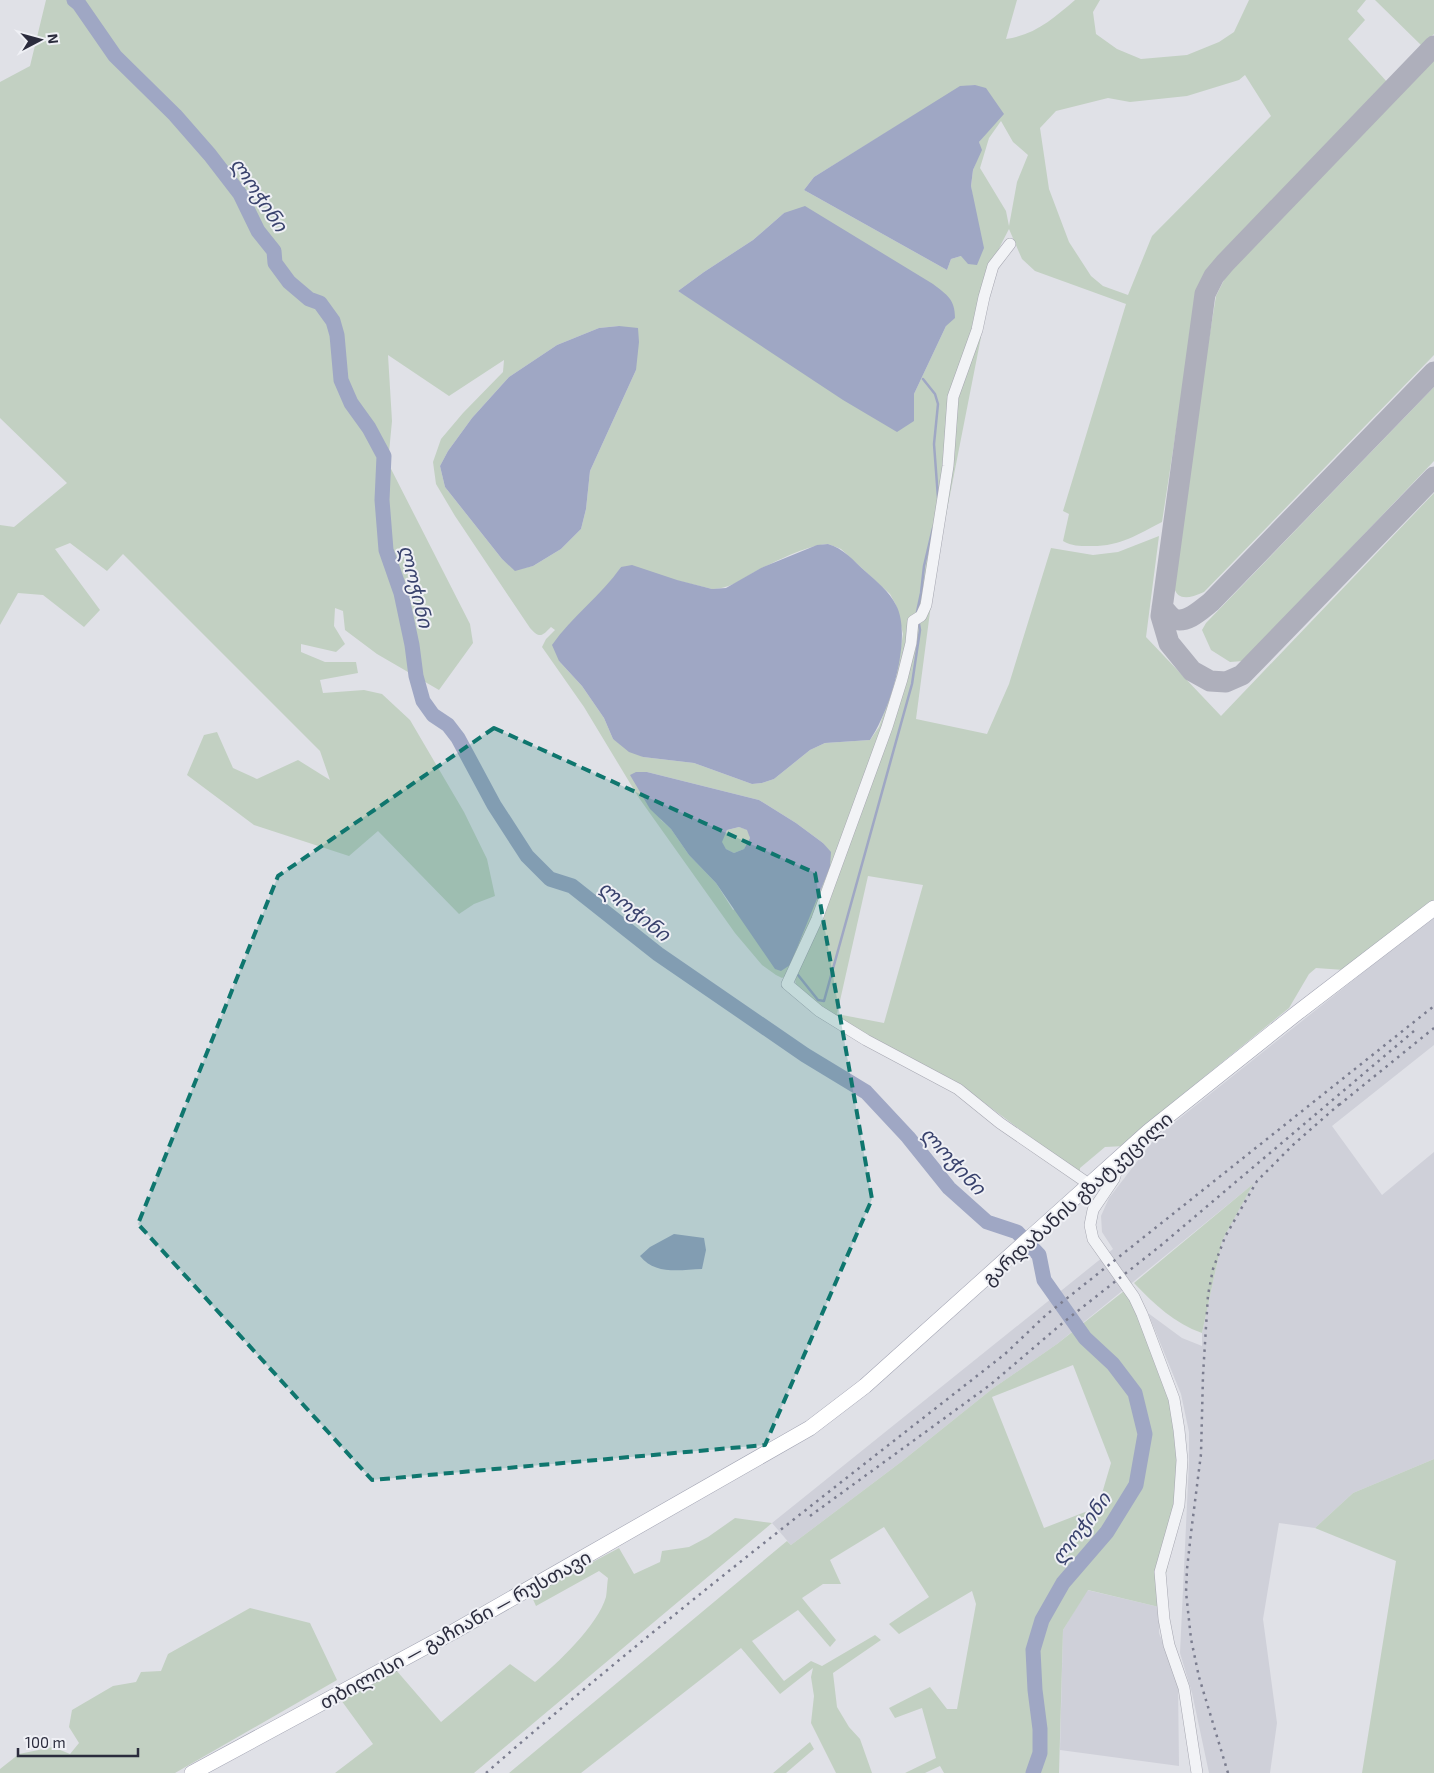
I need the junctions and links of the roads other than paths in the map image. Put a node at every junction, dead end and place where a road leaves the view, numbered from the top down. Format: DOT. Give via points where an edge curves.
graph roads {
  1 [pos="1010,244"];
  2 [pos="1434,908"];
  3 [pos="1121,1157"];
  4 [pos="1086,1187"];
  5 [pos="717,1482"];
  6 [pos="192,1773"];
  7 [pos="1197,1773"];
  1 -- 4 [label="street" via="993,266 977,330 953,397 948,466 926,604 921,616 913,621 902,679 887,727 817,919 787,984 818,1011 958,1089 1000,1123 1083,1180"];
  2 -- 3 [label="main road, გარდაბანის გზატკეცილი" via="1211,1081"];
  3 -- 4 [label="main road, გარდაბანის გზატკეცილი"];
  3 -- 7 [label="street" via="1114,1179 1093,1210 1090,1225 1094,1239 1134,1297 1174,1399 1182,1460 1179,1504 1160,1572 1164,1619 1184,1688"];
  4 -- 5 [label="main road, გარდაბანის გზატკეცილი" via="865,1386 810,1428"];
  5 -- 6 [label="main road, თბილისი — გაჩიანი — რუსთავი" via="453,1632"];
}
